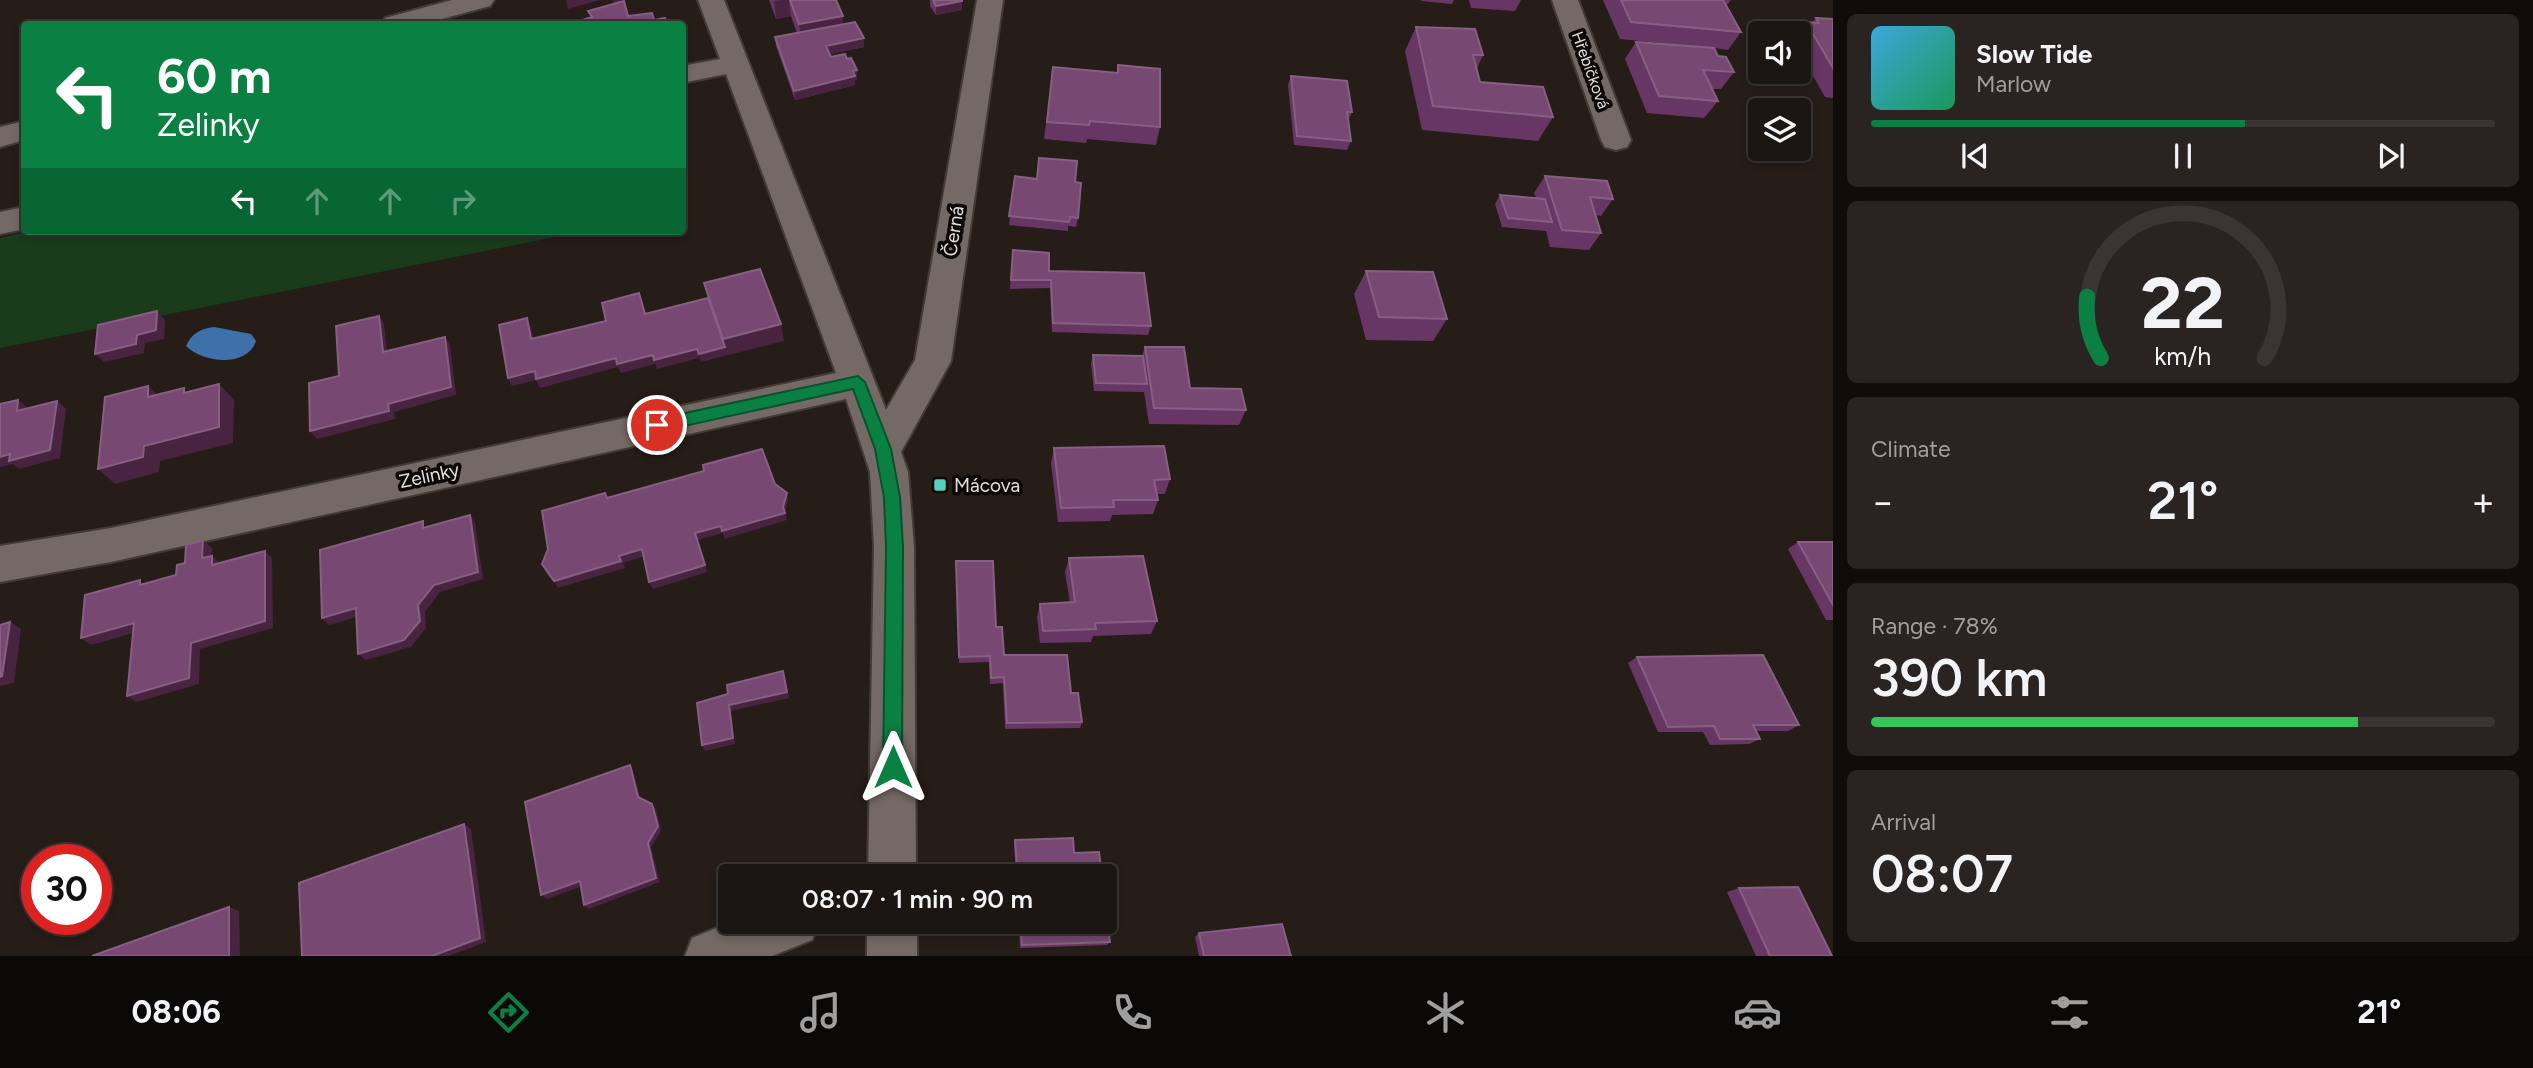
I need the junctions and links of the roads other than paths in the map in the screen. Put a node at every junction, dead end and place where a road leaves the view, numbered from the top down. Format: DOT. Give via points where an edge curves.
graph roads {
  1 [pos="481,0"];
  2 [pos="711,0"];
  3 [pos="990,0"];
  4 [pos="1565,0"];
  5 [pos="406,21"];
  6 [pos="735,64"];
  7 [pos="686,74"];
  8 [pos="21,131"];
  9 [pos="0,137"];
  10 [pos="1616,140"];
  11 [pos="21,219"];
  12 [pos="0,223"];
  13 [pos="858,382"];
  14 [pos="883,449"];
  15 [pos="0,564"];
  16 [pos="892,864"];
  17 [pos="764,934"];
  18 [pos="892,934"];
  19 [pos="710,956"];
  20 [pos="892,956"];
  1 -- 5 [label="street"];
  2 -- 6 [label="street"];
  3 -- 14 [label="street, Černá" via="933,361"];
  4 -- 10 [label="street, Hřebíčková"];
  6 -- 7 [label="street"];
  6 -- 13 [label="street"];
  8 -- 9 [label="street"];
  11 -- 12 [label="street"];
  13 -- 14 [label="street"];
  13 -- 15 [label="street, Zelinky" via="111,545"];
  14 -- 16 [label="street" via="894,547"];
  17 -- 19 [label="street"];
  18 -- 20 [label="street"];
}
